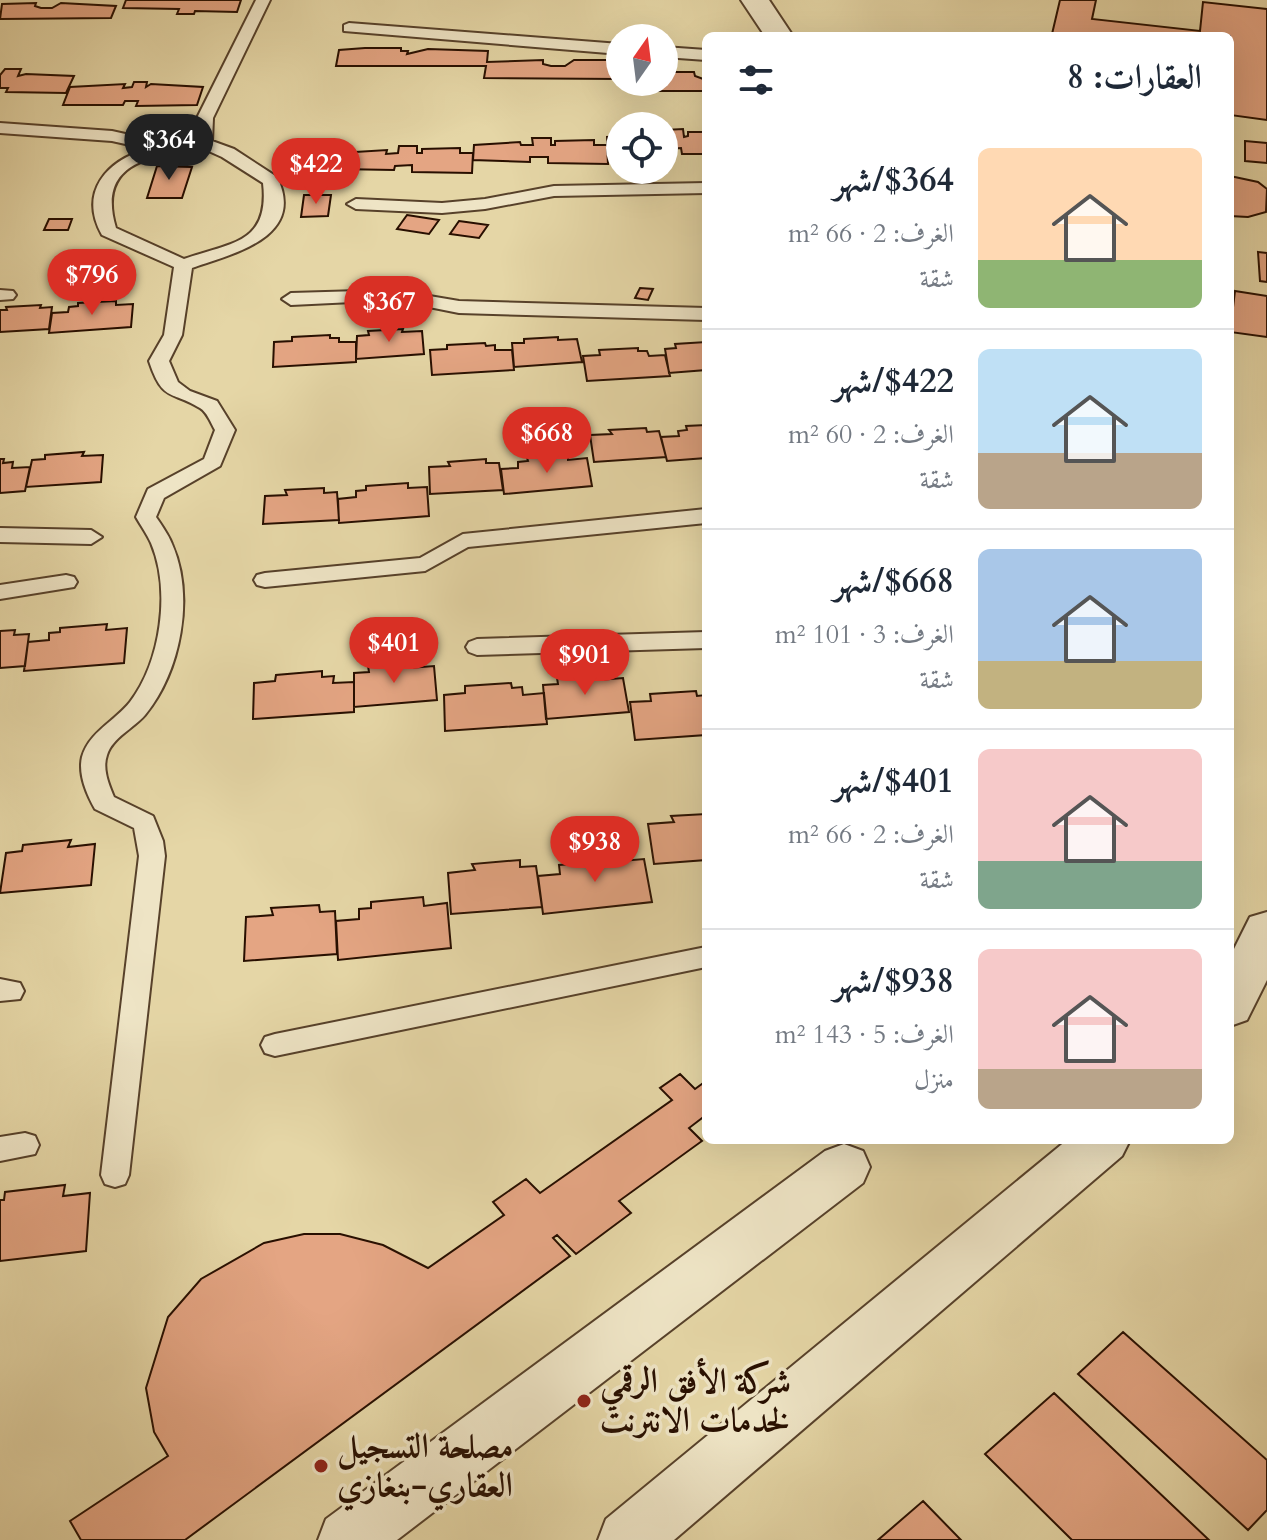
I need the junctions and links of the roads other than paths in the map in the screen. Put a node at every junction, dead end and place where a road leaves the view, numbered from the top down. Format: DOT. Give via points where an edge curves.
graph roads {
  1 [pos="263,0"];
  2 [pos="755,0"];
  3 [pos="349,28"];
  4 [pos="776,32"];
  5 [pos="606,48"];
  6 [pos="678,53"];
  7 [pos="702,55"];
  8 [pos="0,128"];
  9 [pos="204,143"];
  10 [pos="168,148"];
  11 [pos="702,188"];
  12 [pos="356,204"];
  13 [pos="183,265"];
  14 [pos="291,299"];
  15 [pos="702,314"];
  16 [pos="702,516"];
  17 [pos="0,535"];
  18 [pos="91,537"];
  19 [pos="265,580"];
  20 [pos="66,582"];
  21 [pos="0,592"];
  22 [pos="702,640"];
  23 [pos="477,647"];
  24 [pos="1234,921"];
  25 [pos="1267,927"];
  26 [pos="702,958"];
  27 [pos="1234,997"];
  28 [pos="275,1045"];
  29 [pos="1099,1144"];
  30 [pos="844,1167"];
  31 [pos="115,1175"];
  32 [pos="348,1540"];
  33 [pos="628,1540"];
  1 -- 9 [label="lane" via="205,118"];
  2 -- 4 [label="street"];
  3 -- 5 [label="lane"];
  6 -- 7 [label="lane"];
  8 -- 10 [label="lane" via="112,136"];
  9 -- 10 [label="lane"];
  9 -- 13 [label="lane" via="271,181 275,198 271,221 262,234"];
  10 -- 13 [label="lane" via="126,159 107,179 99,212 108,231"];
  11 -- 12 [label="lane" via="554,191 442,208"];
  13 -- 31 [label="lane" via="173,335 159,361 164,379 176,393 210,405 225,430 213,462 155,494 146,517 163,544 170,633 159,672 139,706 96,751 94,777 104,803 144,822 152,856"];
  14 -- 15 [label="lane" via="394,295 459,307"];
  16 -- 19 [label="lane" via="463,541 425,564"];
  17 -- 18 [label="lane"];
  20 -- 21 [label="lane"];
  22 -- 23 [label="lane"];
  24 -- 25 [label="street"];
  25 -- 27 [label="street"];
  26 -- 28 [label="lane"];
  29 -- 33 [label="street"];
  30 -- 32 [label="street"];
}
